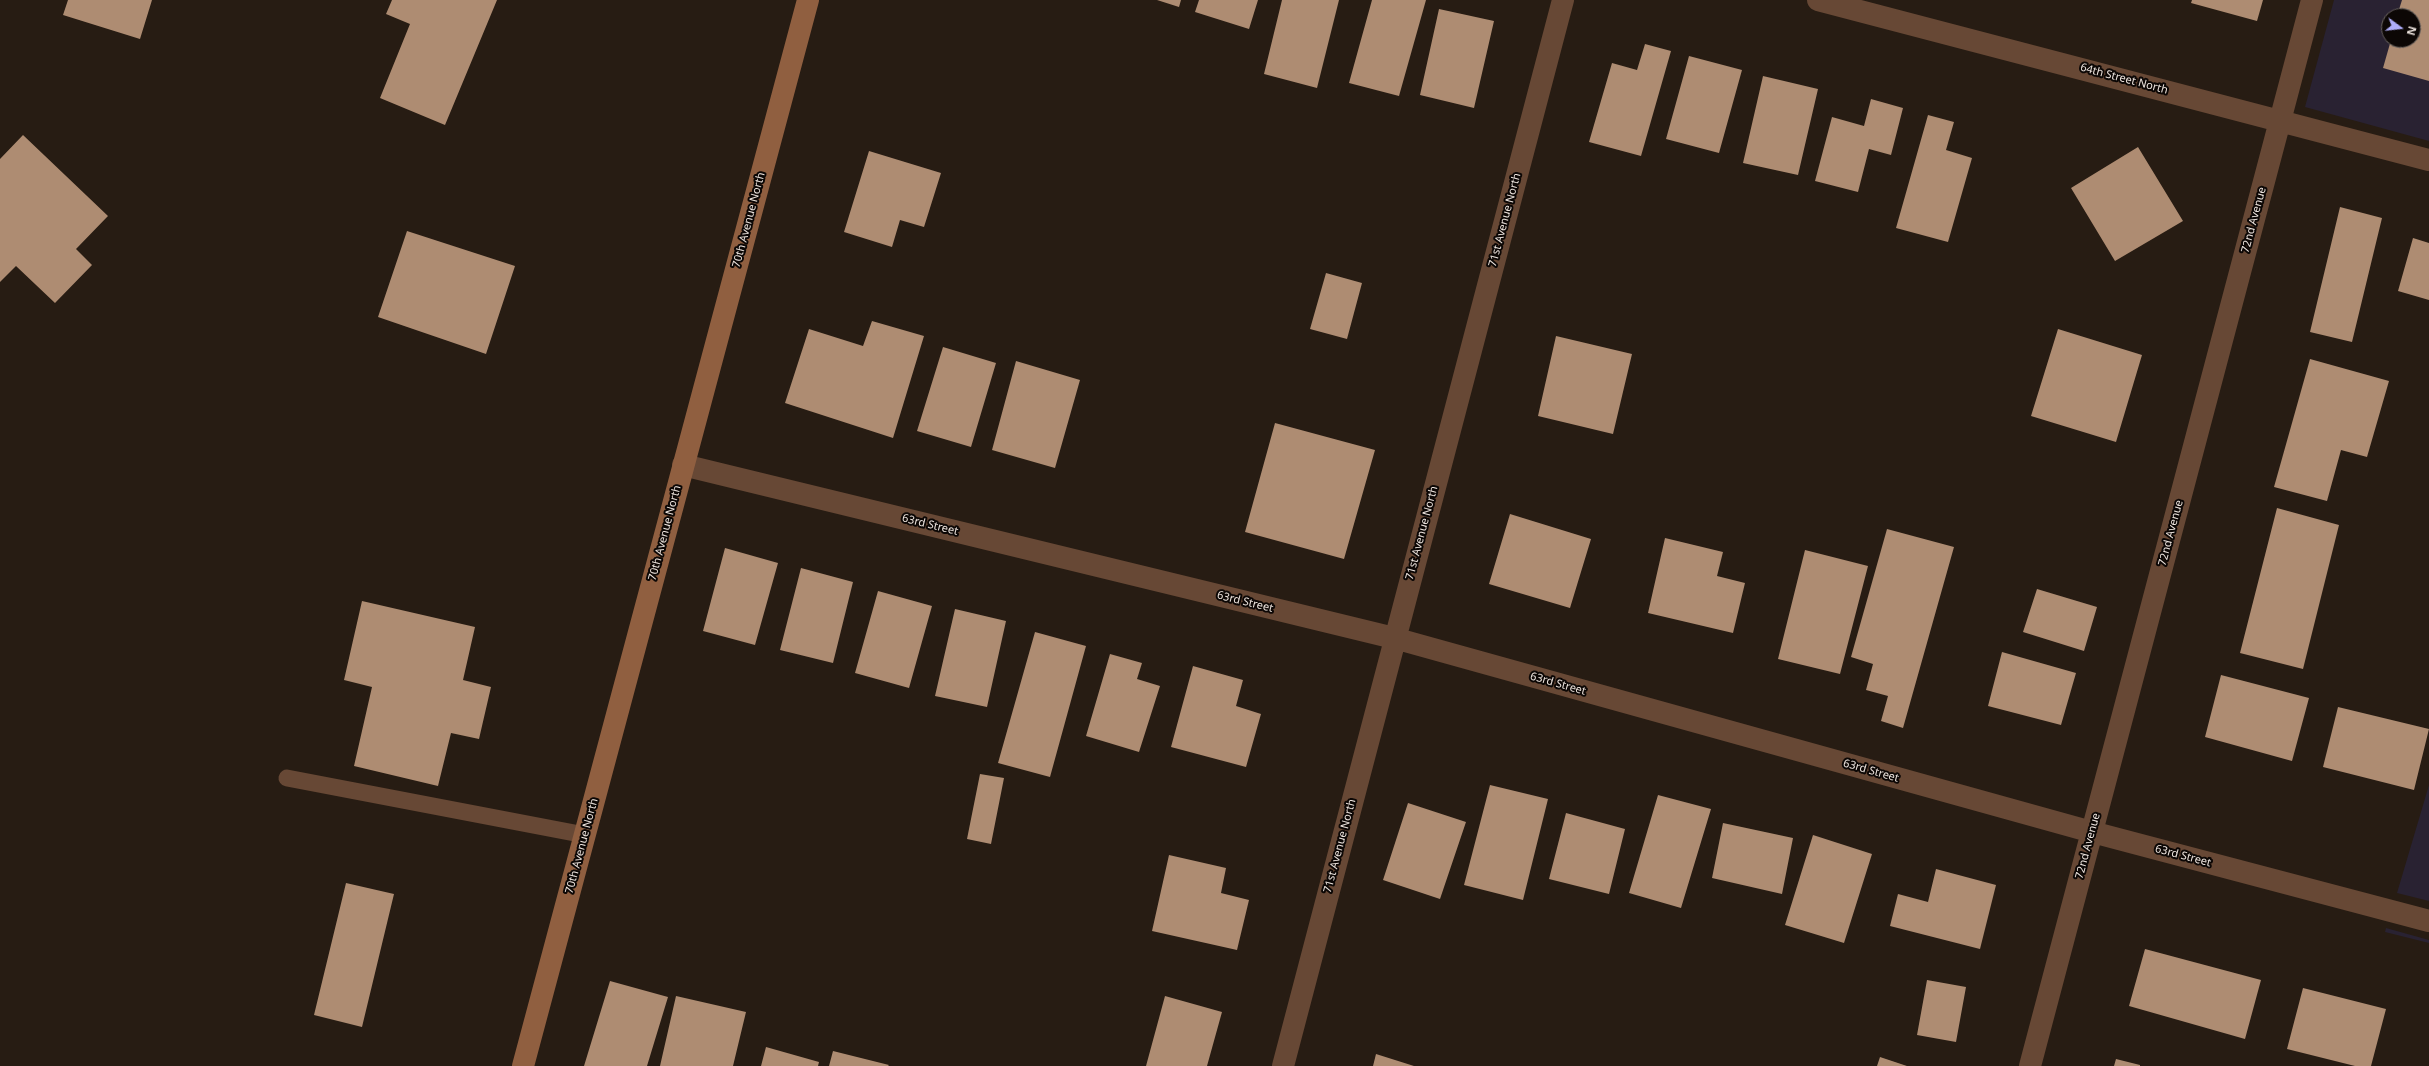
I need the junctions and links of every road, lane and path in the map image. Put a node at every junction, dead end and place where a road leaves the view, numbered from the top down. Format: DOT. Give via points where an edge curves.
graph roads {
  1 [pos="808,0"];
  2 [pos="1563,0"];
  3 [pos="1818,0"];
  4 [pos="2312,0"];
  5 [pos="2280,120"];
  6 [pos="2429,160"];
  7 [pos="683,465"];
  8 [pos="1394,638"];
  9 [pos="287,778"];
  10 [pos="2092,832"];
  11 [pos="585,836"];
  12 [pos="2429,921"];
  13 [pos="523,1066"];
  14 [pos="1283,1066"];
  15 [pos="2030,1066"];
  1 -- 7 [label="street, 70th Avenue North"];
  2 -- 8 [label="street, 71st Avenue North"];
  3 -- 5 [label="street, 64th Street North"];
  4 -- 5 [label="street, 72nd Avenue"];
  5 -- 6 [label="street, 64th Street North"];
  5 -- 10 [label="street, 72nd Avenue"];
  7 -- 8 [label="street, 63rd Street"];
  7 -- 11 [label="street, 70th Avenue North"];
  8 -- 10 [label="street, 63rd Street"];
  8 -- 14 [label="street, 71st Avenue North"];
  9 -- 11 [label="lane"];
  10 -- 12 [label="street, 63rd Street"];
  10 -- 15 [label="street, 72nd Avenue"];
  11 -- 13 [label="street, 70th Avenue North"];
}
